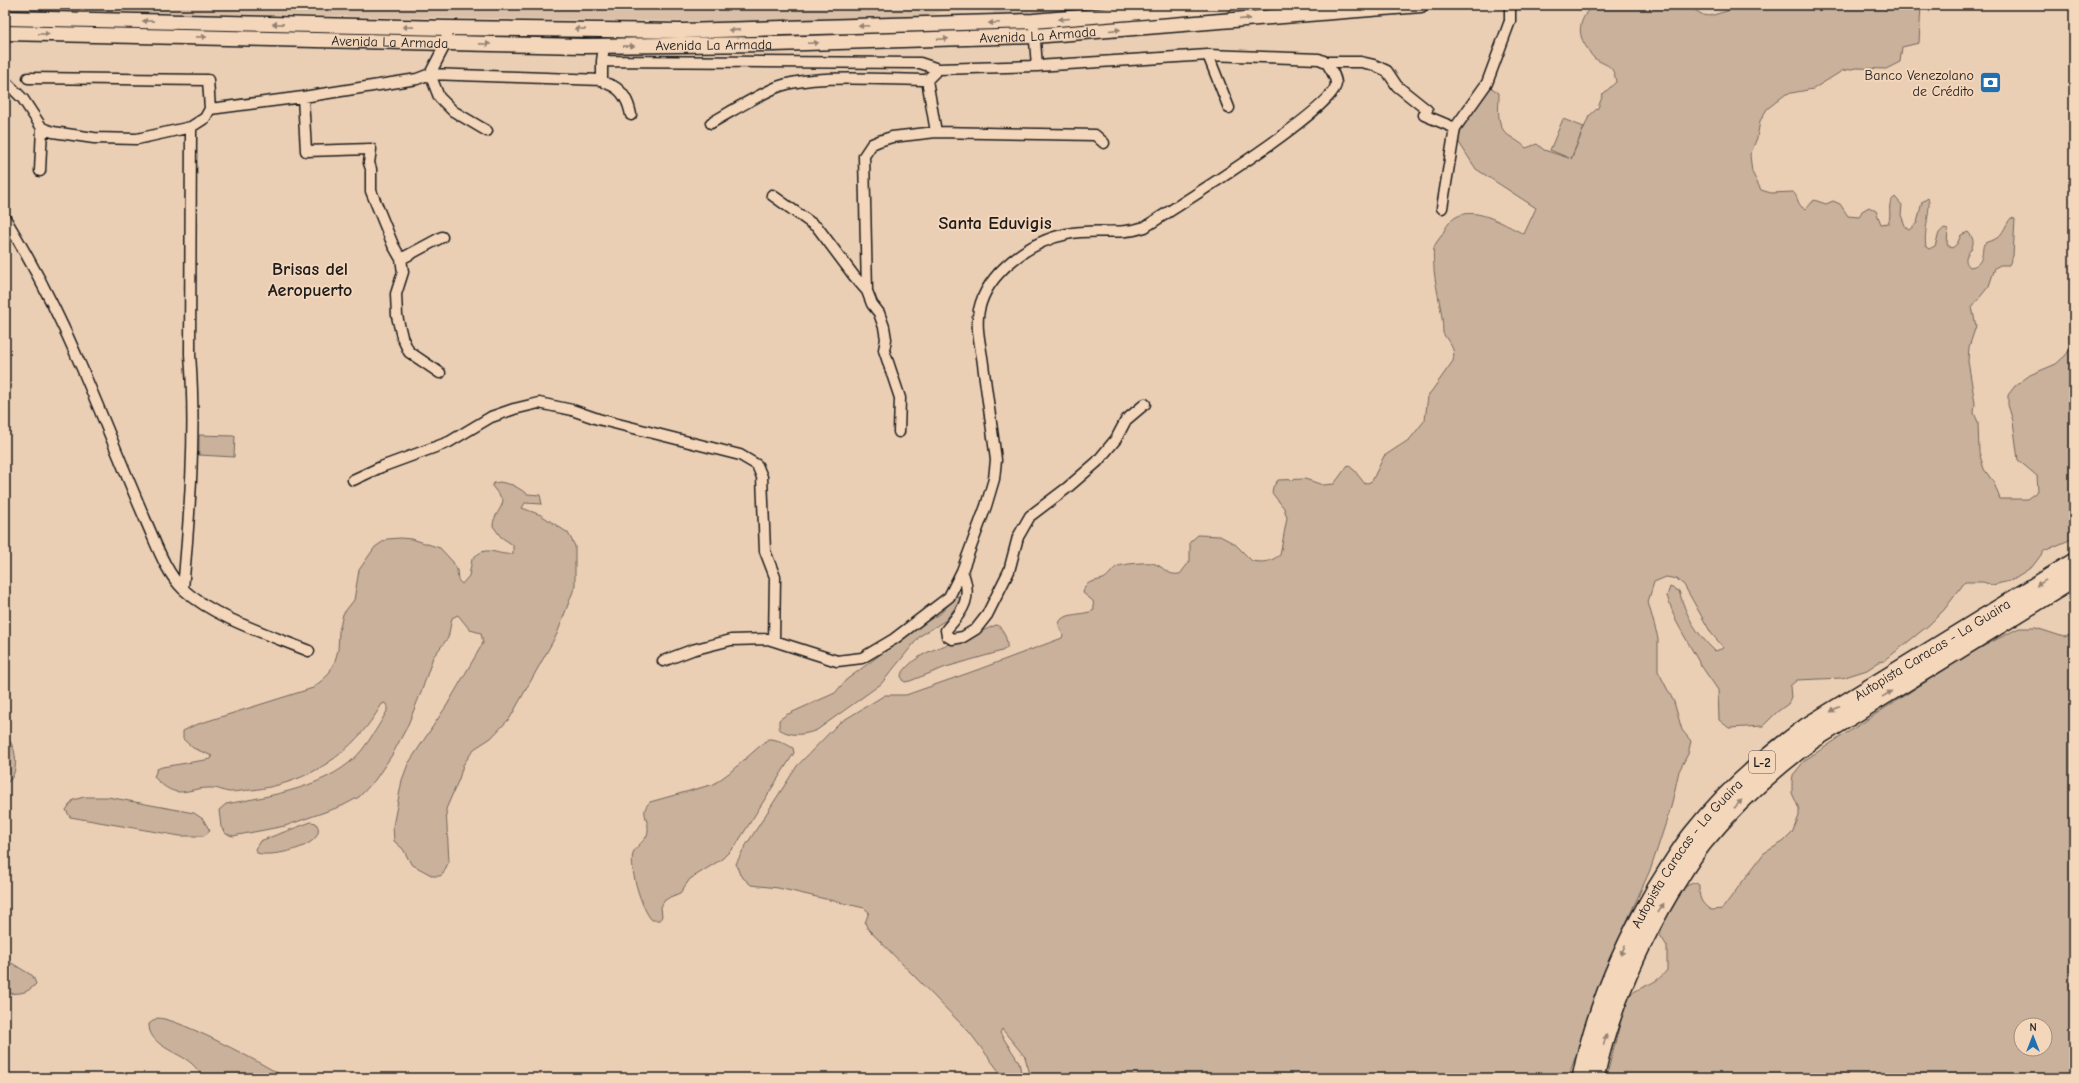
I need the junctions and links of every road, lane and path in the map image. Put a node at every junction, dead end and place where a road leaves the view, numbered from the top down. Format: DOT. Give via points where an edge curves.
graph roads {
  1 [pos="1225,5"];
  2 [pos="1421,5"];
  3 [pos="1510,5"];
  4 [pos="5,18"];
  5 [pos="1033,21"];
  6 [pos="447,28"];
  7 [pos="5,33"];
  8 [pos="1034,36"];
  9 [pos="446,43"];
  10 [pos="604,46"];
  11 [pos="1208,55"];
  12 [pos="602,61"];
  13 [pos="1326,62"];
  14 [pos="1037,66"];
  15 [pos="938,69"];
  16 [pos="430,74"];
  17 [pos="28,78"];
  18 [pos="602,80"];
  19 [pos="927,80"];
  20 [pos="5,81"];
  21 [pos="303,98"];
  22 [pos="1229,108"];
  23 [pos="210,109"];
  24 [pos="631,115"];
  25 [pos="711,123"];
  26 [pos="191,126"];
  27 [pos="42,128"];
  28 [pos="1455,128"];
  29 [pos="488,131"];
  30 [pos="936,132"];
  31 [pos="1104,143"];
  32 [pos="40,171"];
  33 [pos="772,195"];
  34 [pos="1442,208"];
  35 [pos="5,218"];
  36 [pos="442,237"];
  37 [pos="401,259"];
  38 [pos="867,290"];
  39 [pos="440,372"];
  40 [pos="1145,404"];
  41 [pos="899,432"];
  42 [pos="353,480"];
  43 [pos="2074,562"];
  44 [pos="962,571"];
  45 [pos="2074,579"];
  46 [pos="183,589"];
  47 [pos="774,641"];
  48 [pos="309,651"];
  49 [pos="663,661"];
  50 [pos="1581,1078"];
  51 [pos="1595,1078"];
  1 -- 5 [label="main road, Avenida La Armada, one-way"];
  8 -- 2 [label="main road, Avenida La Armada, one-way"];
  3 -- 28 [label="street" via="1510,21 1487,83"];
  6 -- 4 [label="main road, Avenida La Armada, one-way"];
  5 -- 6 [label="main road, Avenida La Armada, one-way" via="682,31"];
  5 -- 8 [label="street"];
  6 -- 9 [label="street"];
  7 -- 9 [label="main road, Avenida La Armada, one-way"];
  10 -- 8 [label="main road, Avenida La Armada, one-way"];
  8 -- 14 [label="street"];
  9 -- 10 [label="main road, Avenida La Armada, one-way"];
  9 -- 16 [label="street"];
  10 -- 12 [label="street"];
  11 -- 13 [label="street" via="1319,59"];
  11 -- 14 [label="street"];
  11 -- 22 [label="street"];
  12 -- 15 [label="street" via="913,63"];
  12 -- 18 [label="street"];
  13 -- 28 [label="street" via="1361,62 1387,71 1397,86 1427,110 1424,115"];
  13 -- 44 [label="street" via="1336,84 1333,92 1317,108 1273,142 1145,227 1123,232 1068,234 1047,240 1006,267 988,287 979,310 979,334 996,460 994,479"];
  14 -- 15 [label="street"];
  15 -- 19 [label="street"];
  16 -- 18 [label="street"];
  16 -- 21 [label="street" via="405,82"];
  16 -- 29 [label="street" via="439,97 453,112"];
  17 -- 23 [label="street" via="208,80"];
  18 -- 24 [label="street" via="617,89 628,102"];
  19 -- 25 [label="street" via="834,79 794,82 776,88"];
  19 -- 30 [label="street"];
  20 -- 27 [label="street" via="23,100"];
  21 -- 23 [label="street"];
  21 -- 37 [label="street" via="306,151 371,149 371,192"];
  23 -- 26 [label="street" via="205,118"];
  26 -- 27 [label="street" via="137,139 94,138"];
  26 -- 46 [label="street" via="190,354 193,392 189,524"];
  27 -- 32 [label="street"];
  28 -- 34 [label="street"];
  30 -- 31 [label="street" via="1095,135"];
  30 -- 38 [label="street" via="879,141 872,144 864,156"];
  33 -- 38 [label="street" via="818,228"];
  35 -- 46 [label="street" via="32,262 81,366 164,562"];
  36 -- 37 [label="street"];
  37 -- 39 [label="street" via="403,272 396,294 402,337 409,352"];
  38 -- 41 [label="street" via="884,327 884,350 900,398"];
  40 -- 44 [label="street" via="1126,420 1116,439 1096,462 1030,516 1018,537 1009,571 987,615 976,629 952,640 946,630 962,610 968,591"];
  42 -- 47 [label="street" via="449,442 491,417 539,403 740,455 757,465 762,477 765,550 775,577"];
  43 -- 50 [label="highway, Autopista Caracas - La Guaira / L-2, one-way" via="1806,727 1779,747 1732,790 1692,834 1635,924 1601,1005"];
  44 -- 47 [label="street" via="949,597 894,639 862,658 837,661"];
  51 -- 45 [label="highway, Autopista Caracas - La Guaira / L-2, one-way" via="1614,1010 1648,931 1696,853 1742,800 1788,758 1814,739"];
  46 -- 48 [label="street" via="199,603 222,615"];
  47 -- 49 [label="street" via="731,640"];
}
